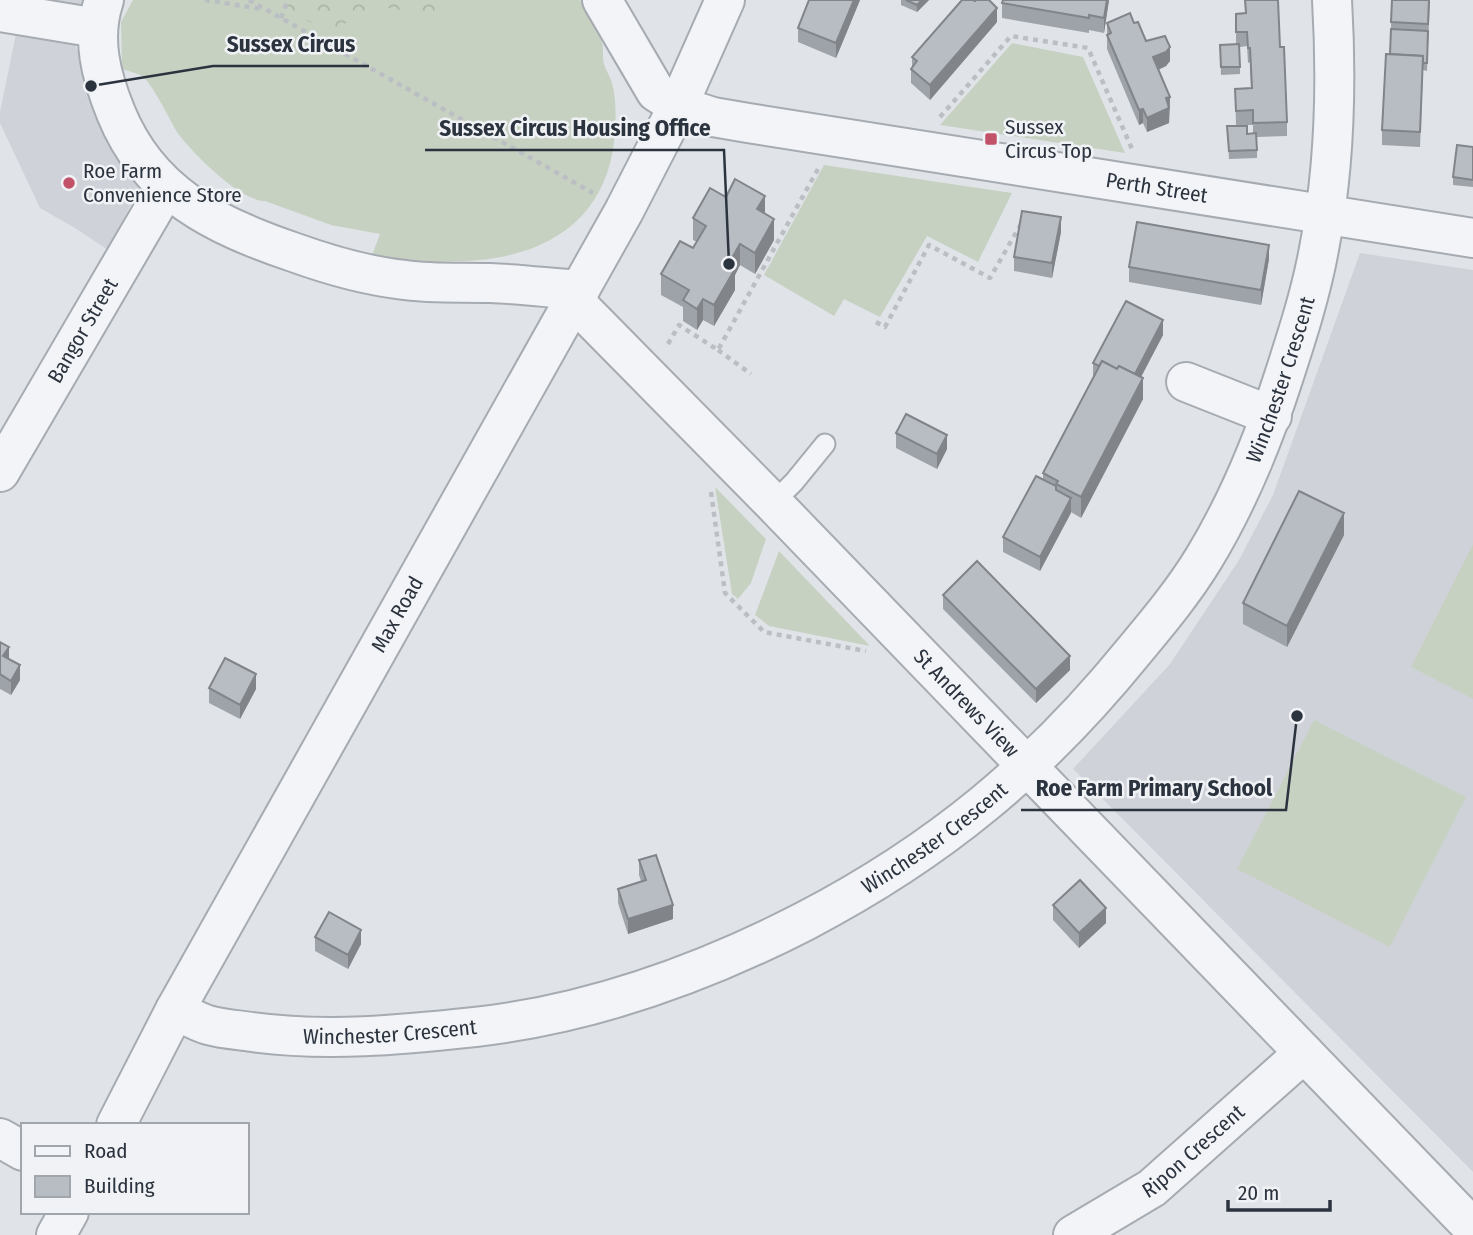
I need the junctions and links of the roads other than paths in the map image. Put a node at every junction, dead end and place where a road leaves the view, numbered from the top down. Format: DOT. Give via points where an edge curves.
graph roads {
  1 [pos="601,0"];
  2 [pos="725,0"];
  3 [pos="1332,0"];
  4 [pos="0,12"];
  5 [pos="100,14"];
  6 [pos="678,106"];
  7 [pos="166,188"];
  8 [pos="1325,216"];
  9 [pos="1473,238"];
  10 [pos="577,295"];
  11 [pos="1186,383"];
  12 [pos="1272,416"];
  13 [pos="825,444"];
  14 [pos="0,472"];
  15 [pos="773,503"];
  16 [pos="1028,767"];
  17 [pos="175,1010"];
  18 [pos="1304,1053"];
  19 [pos="117,1123"];
  20 [pos="0,1138"];
  21 [pos="21,1150"];
  22 [pos="68,1214"];
  23 [pos="1473,1228"];
  24 [pos="56,1235"];
  25 [pos="1073,1235"];
  1 -- 6 [label="street" via="656,92"];
  2 -- 6 [label="street, Max Road"];
  3 -- 8 [label="street, Winchester Crescent" via="1335,97"];
  4 -- 5 [label="street"];
  5 -- 7 [label="street" via="99,57 123,130"];
  6 -- 8 [label="street, Perth Street" via="713,117"];
  6 -- 10 [label="street, Max Road"];
  7 -- 10 [label="street" via="246,235 374,276 540,285"];
  7 -- 14 [label="street, Bangor Street"];
  8 -- 9 [label="street, Perth Street"];
  8 -- 12 [label="street, Winchester Crescent" via="1310,291"];
  10 -- 15 [label="street, St Andrews View" via="649,377"];
  10 -- 17 [label="street, Max Road"];
  11 -- 12 [label="street"];
  12 -- 16 [label="street, Winchester Crescent" via="1229,514 1201,563 1102,691"];
  13 -- 15 [label="lane"];
  15 -- 16 [label="street, St Andrews View"];
  16 -- 17 [label="street, Winchester Crescent" via="959,824 861,891 754,947 645,990 522,1022 381,1037 286,1037 208,1025"];
  16 -- 18 [label="street, St Andrews View"];
  17 -- 19 [label="street, Max Road"];
  18 -- 23 [label="street, St Andrews View"];
  18 -- 25 [label="street, Ripon Crescent" via="1152,1188"];
  20 -- 21 [label="street"];
  22 -- 24 [label="street"];
}
